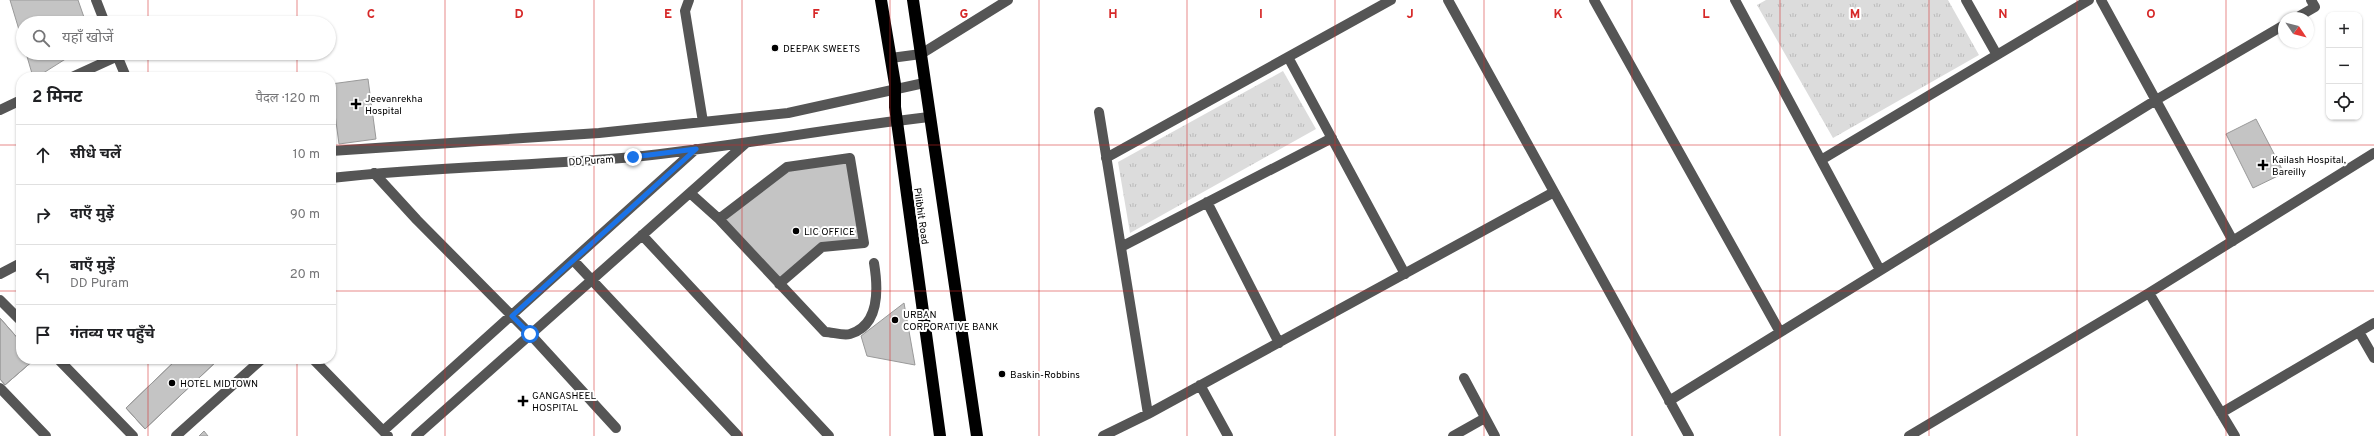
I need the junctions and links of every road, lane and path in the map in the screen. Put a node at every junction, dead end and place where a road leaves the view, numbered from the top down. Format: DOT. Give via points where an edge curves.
graph roads {
  1 [pos="96,0"];
  2 [pos="689,0"];
  3 [pos="881,0"];
  4 [pos="912,0"];
  5 [pos="1008,0"];
  6 [pos="1391,0"];
  7 [pos="1448,0"];
  8 [pos="1594,0"];
  9 [pos="1966,0"];
  10 [pos="2088,0"];
  11 [pos="2101,0"];
  12 [pos="2311,0"];
  13 [pos="1737,1"];
  14 [pos="2306,12"];
  15 [pos="102,16"];
  16 [pos="2278,29"];
  17 [pos="921,54"];
  18 [pos="1997,55"];
  19 [pos="1288,57"];
  20 [pos="890,58"];
  21 [pos="105,60"];
  22 [pos="119,60"];
  23 [pos="82,72"];
  24 [pos="124,72"];
  25 [pos="924,83"];
  26 [pos="894,90"];
  27 [pos="2156,100"];
  28 [pos="16,102"];
  29 [pos="0,110"];
  30 [pos="1099,112"];
  31 [pos="929,118"];
  32 [pos="897,121"];
  33 [pos="703,122"];
  34 [pos="1332,138"];
  35 [pos="746,143"];
  36 [pos="696,149"];
  37 [pos="336,151"];
  38 [pos="2374,152"];
  39 [pos="1106,158"];
  40 [pos="1821,160"];
  41 [pos="374,173"];
  42 [pos="336,177"];
  43 [pos="1554,192"];
  44 [pos="690,193"];
  45 [pos="1206,202"];
  46 [pos="719,219"];
  47 [pos="642,235"];
  48 [pos="2233,241"];
  49 [pos="1121,247"];
  50 [pos="573,260"];
  51 [pos="874,263"];
  52 [pos="16,266"];
  53 [pos="1880,270"];
  54 [pos="0,274"];
  55 [pos="1405,274"];
  56 [pos="592,280"];
  57 [pos="779,284"];
  58 [pos="2149,293"];
  59 [pos="0,300"];
  60 [pos="16,316"];
  61 [pos="512,316"];
  62 [pos="2374,323"];
  63 [pos="1780,332"];
  64 [pos="2359,332"];
  65 [pos="530,334"];
  66 [pos="1279,342"];
  67 [pos="2374,358"];
  68 [pos="63,364"];
  69 [pos="256,364"];
  70 [pos="318,364"];
  71 [pos="1464,378"];
  72 [pos="1200,385"];
  73 [pos="0,388"];
  74 [pos="1669,401"];
  75 [pos="2221,413"];
  76 [pos="1148,414"];
  77 [pos="1485,418"];
  78 [pos="616,428"];
  79 [pos="385,433"];
  80 [pos="46,436"];
  81 [pos="133,436"];
  82 [pos="176,436"];
  83 [pos="416,436"];
  84 [pos="738,436"];
  85 [pos="829,436"];
  86 [pos="940,436"];
  87 [pos="977,436"];
  88 [pos="1103,436"];
  89 [pos="1228,436"];
  90 [pos="1453,436"];
  91 [pos="1495,436"];
  92 [pos="1689,436"];
  93 [pos="1909,436"];
  94 [pos="2235,436"];
  1 -- 15 [label="street"];
  2 -- 33 [label="street" via="685,11"];
  3 -- 20 [label="highway, Pilibhit Road"];
  4 -- 17 [label="highway"];
  5 -- 17 [label="street"];
  6 -- 19 [label="street"];
  7 -- 43 [label="street"];
  8 -- 63 [label="street"];
  9 -- 18 [label="street"];
  10 -- 18 [label="street"];
  11 -- 27 [label="street"];
  12 -- 14 [label="street" via="2315,7"];
  13 -- 40 [label="street"];
  16 -- 27 [label="street"];
  17 -- 20 [label="street"];
  17 -- 25 [label="highway"];
  18 -- 40 [label="street"];
  19 -- 34 [label="street"];
  19 -- 39 [label="street"];
  20 -- 26 [label="highway, Pilibhit Road"];
  21 -- 23 [label="street"];
  22 -- 24 [label="street"];
  25 -- 26 [label="street"];
  25 -- 31 [label="highway"];
  26 -- 32 [label="highway, Pilibhit Road"];
  26 -- 33 [label="street" via="788,113"];
  27 -- 48 [label="street"];
  27 -- 53 [label="street"];
  28 -- 29 [label="street"];
  30 -- 39 [label="street"];
  31 -- 32 [label="street, DD Puram"];
  31 -- 87 [label="highway"];
  32 -- 35 [label="street, DD Puram"];
  32 -- 86 [label="highway, Pilibhit Road"];
  33 -- 37 [label="street" via="599,134"];
  34 -- 45 [label="street"];
  34 -- 55 [label="street"];
  35 -- 36 [label="street, DD Puram"];
  35 -- 44 [label="street"];
  36 -- 41 [label="street, DD Puram" via="633,157"];
  36 -- 50 [label="street"];
  38 -- 48 [label="street"];
  39 -- 49 [label="street"];
  40 -- 53 [label="street"];
  41 -- 42 [label="street, DD Puram"];
  41 -- 61 [label="street"];
  43 -- 55 [label="street"];
  43 -- 74 [label="street"];
  44 -- 46 [label="street"];
  44 -- 47 [label="street"];
  45 -- 49 [label="street"];
  45 -- 66 [label="street"];
  46 -- 57 [label="street"];
  46 -- 57 [label="street" via="787,167 850,158 864,243 822,247"];
  47 -- 56 [label="street"];
  47 -- 85 [label="street"];
  48 -- 58 [label="street"];
  49 -- 76 [label="street"];
  50 -- 56 [label="street"];
  50 -- 61 [label="street"];
  51 -- 57 [label="street" via="877,300 867,323 850,334 825,332"];
  52 -- 54 [label="street"];
  53 -- 63 [label="street"];
  55 -- 66 [label="street"];
  56 -- 65 [label="street"];
  56 -- 84 [label="street"];
  58 -- 75 [label="street"];
  58 -- 93 [label="street"];
  59 -- 60 [label="street"];
  61 -- 65 [label="street"];
  61 -- 79 [label="street"];
  62 -- 64 [label="street"];
  63 -- 74 [label="street"];
  64 -- 67 [label="street"];
  64 -- 75 [label="street"];
  65 -- 78 [label="street"];
  65 -- 83 [label="street"];
  66 -- 72 [label="street"];
  68 -- 81 [label="street"];
  69 -- 82 [label="street"];
  70 -- 79 [label="street"];
  71 -- 77 [label="street"];
  72 -- 76 [label="street"];
  72 -- 89 [label="street"];
  73 -- 80 [label="street"];
  74 -- 92 [label="street"];
  75 -- 94 [label="street"];
  76 -- 88 [label="street"];
  77 -- 90 [label="street"];
  77 -- 91 [label="street"];
}
